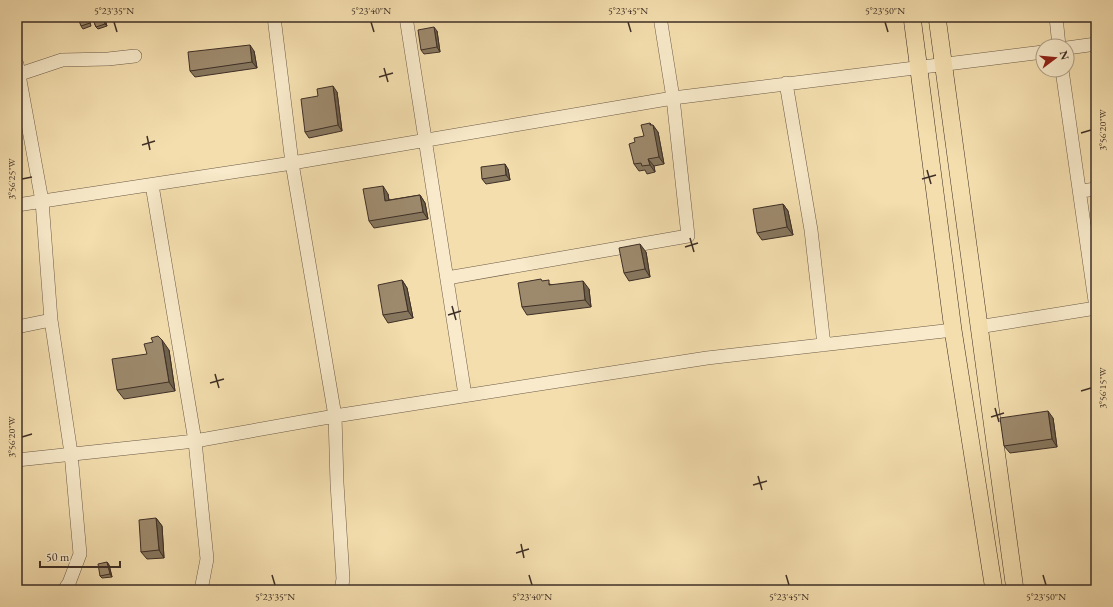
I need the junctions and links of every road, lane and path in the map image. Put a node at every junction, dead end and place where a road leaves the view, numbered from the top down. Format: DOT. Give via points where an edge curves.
graph roads {
  1 [pos="274,17"];
  2 [pos="660,17"];
  3 [pos="912,17"];
  4 [pos="937,17"];
  5 [pos="1056,17"];
  6 [pos="410,18"];
  7 [pos="1058,38"];
  8 [pos="1096,44"];
  9 [pos="1075,47"];
  10 [pos="1035,53"];
  11 [pos="135,56"];
  12 [pos="944,65"];
  13 [pos="920,68"];
  14 [pos="18,71"];
  15 [pos="1063,78"];
  16 [pos="786,83"];
  17 [pos="673,98"];
  18 [pos="425,140"];
  19 [pos="292,163"];
  20 [pos="152,185"];
  21 [pos="1096,189"];
  22 [pos="1080,191"];
  23 [pos="42,201"];
  24 [pos="17,204"];
  25 [pos="447,278"];
  26 [pos="1096,308"];
  27 [pos="51,320"];
  28 [pos="17,327"];
  29 [pos="978,327"];
  30 [pos="953,330"];
  31 [pos="824,345"];
  32 [pos="465,395"];
  33 [pos="335,416"];
  34 [pos="195,441"];
  35 [pos="71,453"];
  36 [pos="17,460"];
  37 [pos="64,590"];
  38 [pos="201,590"];
  39 [pos="341,590"];
  40 [pos="994,590"];
  41 [pos="1015,590"];
  1 -- 19 [label="street"];
  2 -- 17 [label="street"];
  3 -- 13 [label="main road"];
  4 -- 12 [label="main road"];
  5 -- 7 [label="street"];
  6 -- 18 [label="street"];
  8 -- 9 [label="street"];
  10 -- 12 [label="street"];
  11 -- 14 [label="street" via="62,60"];
  12 -- 13 [label="street"];
  12 -- 29 [label="main road"];
  13 -- 16 [label="street"];
  13 -- 30 [label="main road"];
  14 -- 23 [label="street"];
  15 -- 22 [label="street"];
  16 -- 17 [label="street"];
  16 -- 31 [label="street" via="811,230"];
  17 -- 18 [label="street"];
  17 -- 25 [label="street" via="688,236"];
  18 -- 19 [label="street"];
  18 -- 25 [label="street"];
  19 -- 20 [label="street"];
  19 -- 33 [label="street"];
  20 -- 23 [label="street"];
  20 -- 34 [label="street"];
  21 -- 22 [label="street"];
  22 -- 26 [label="street"];
  23 -- 24 [label="street"];
  23 -- 27 [label="street"];
  25 -- 32 [label="street"];
  26 -- 29 [label="street"];
  27 -- 28 [label="street"];
  27 -- 35 [label="street"];
  29 -- 41 [label="main road"];
  30 -- 31 [label="street"];
  30 -- 40 [label="main road"];
  31 -- 32 [label="street" via="707,358"];
  32 -- 33 [label="street"];
  33 -- 34 [label="street"];
  33 -- 39 [label="street" via="343,580"];
  34 -- 35 [label="street"];
  34 -- 38 [label="street" via="207,559"];
  35 -- 36 [label="street"];
  35 -- 37 [label="street" via="80,554 69,584"];
}
